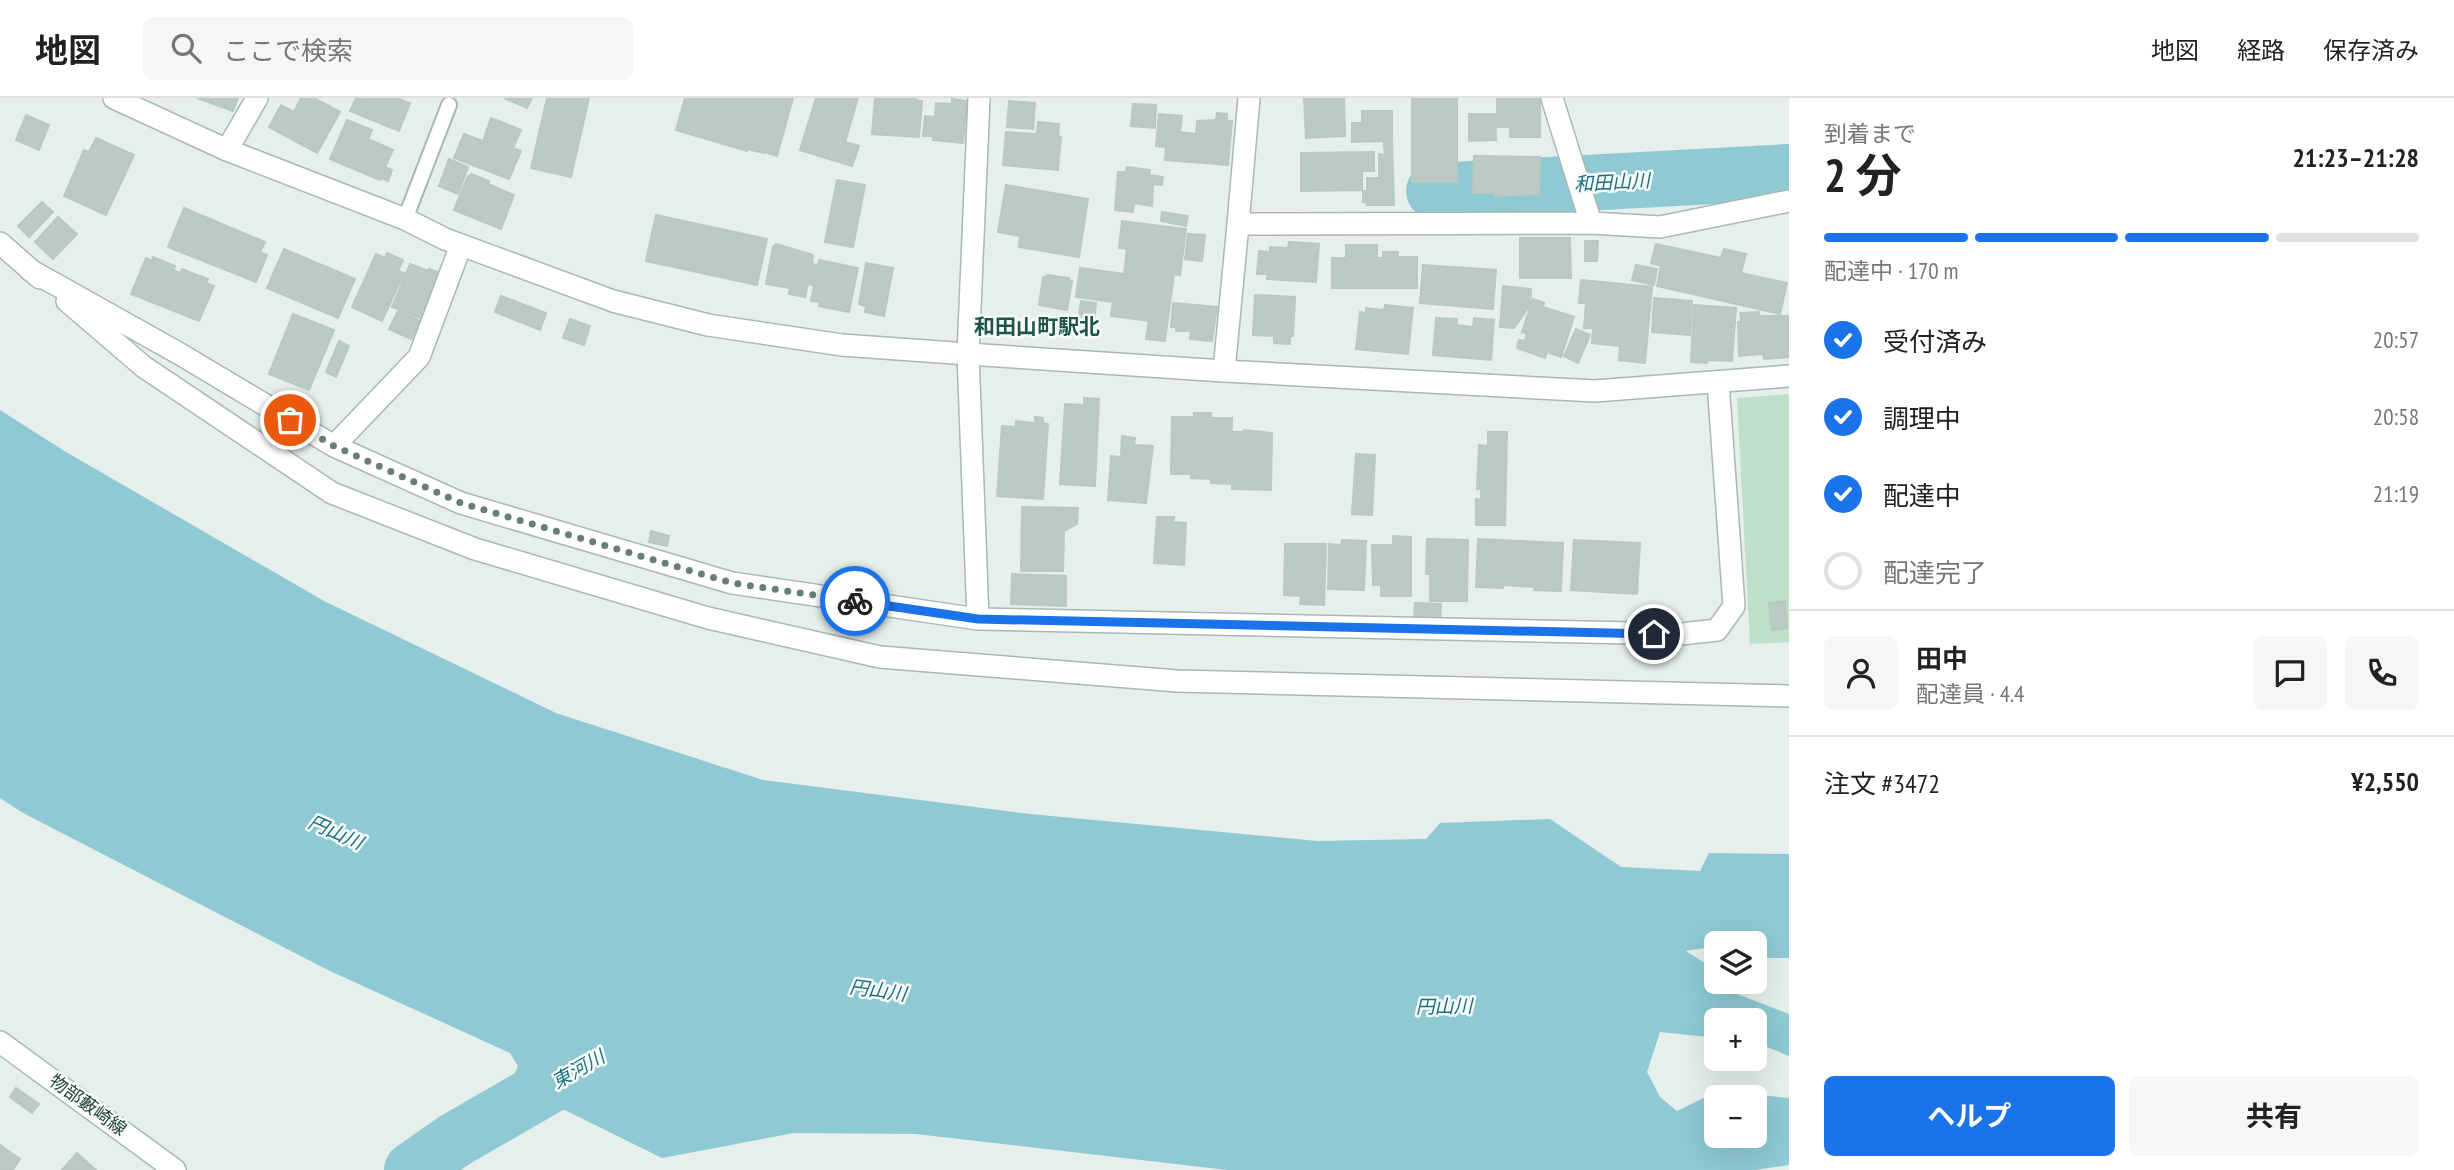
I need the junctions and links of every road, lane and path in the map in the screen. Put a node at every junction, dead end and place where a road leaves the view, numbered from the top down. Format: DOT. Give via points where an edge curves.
graph roads {
  1 [pos="114,98"];
  2 [pos="257,98"];
  3 [pos="979,98"];
  4 [pos="1249,98"];
  5 [pos="1552,98"];
  6 [pos="449,105"];
  7 [pos="227,150"];
  8 [pos="1789,201"];
  9 [pos="405,219"];
  10 [pos="1591,223"];
  11 [pos="1238,224"];
  12 [pos="0,243"];
  13 [pos="461,245"];
  14 [pos="30,270"];
  15 [pos="968,354"];
  16 [pos="1224,371"];
  17 [pos="1789,376"];
  18 [pos="1718,382"];
  19 [pos="334,446"];
  20 [pos="978,619"];
  21 [pos="1789,696"];
  22 [pos="0,1042"];
  23 [pos="175,1170"];
  1 -- 7 [label="street"];
  2 -- 7 [label="street"];
  3 -- 15 [label="street"];
  4 -- 11 [label="street"];
  5 -- 10 [label="street"];
  6 -- 9 [label="lane"];
  7 -- 9 [label="street"];
  8 -- 10 [label="street" via="1660,226"];
  9 -- 13 [label="street"];
  10 -- 11 [label="street"];
  11 -- 16 [label="street"];
  12 -- 14 [label="street"];
  13 -- 15 [label="street" via="613,301 708,325 842,345"];
  13 -- 19 [label="street" via="419,357"];
  14 -- 19 [label="street"];
  14 -- 21 [label="street" via="144,367 331,493 475,549 708,618 880,657 1177,681"];
  15 -- 16 [label="street"];
  15 -- 20 [label="street"];
  16 -- 18 [label="street" via="1595,391"];
  17 -- 18 [label="street"];
  18 -- 20 [label="street" via="1734,606 1717,629 1681,634"];
  19 -- 20 [label="street" via="461,503 732,583"];
  22 -- 23 [label="street, 物部藪崎線"];
}
